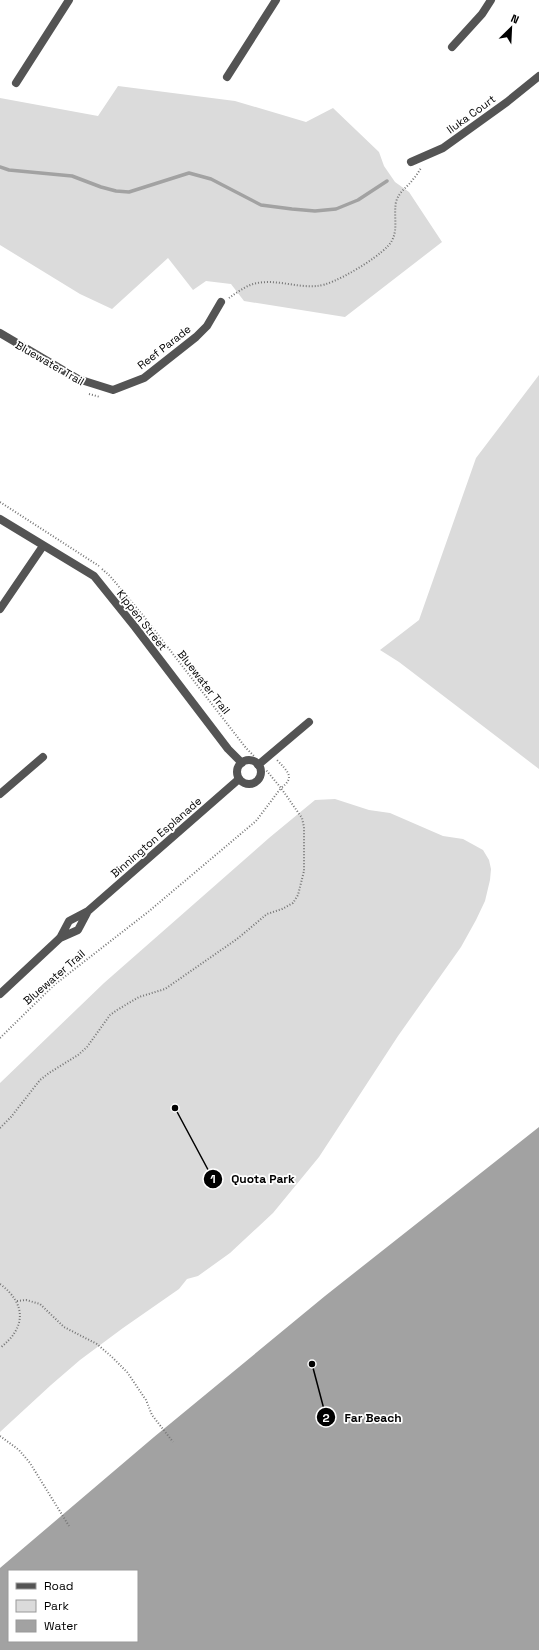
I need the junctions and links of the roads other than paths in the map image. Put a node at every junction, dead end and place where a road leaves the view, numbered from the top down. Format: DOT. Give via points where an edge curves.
graph roads {
  1 [pos="69,0"];
  2 [pos="276,0"];
  3 [pos="491,0"];
  4 [pos="452,47"];
  5 [pos="539,76"];
  6 [pos="227,77"];
  7 [pos="16,83"];
  8 [pos="412,162"];
  9 [pos="221,302"];
  10 [pos="0,333"];
  11 [pos="0,519"];
  12 [pos="43,546"];
  13 [pos="0,609"];
  14 [pos="309,722"];
  15 [pos="43,757"];
  16 [pos="242,763"];
  17 [pos="259,764"];
  18 [pos="239,779"];
  19 [pos="0,794"];
  20 [pos="88,911"];
  21 [pos="60,938"];
  22 [pos="0,994"];
  1 -- 7 [label="street"];
  2 -- 6 [label="street"];
  3 -- 4 [label="street" via="482,14"];
  5 -- 8 [label="street, Iluka Court" via="443,148"];
  9 -- 10 [label="street, Reef Parade" via="210,322 196,337 144,378 113,390 78,379"];
  11 -- 12 [label="street, Kippen Street"];
  12 -- 13 [label="street"];
  12 -- 16 [label="street, Kippen Street" via="94,576 228,749"];
  14 -- 17 [label="street"];
  15 -- 19 [label="street"];
  16 -- 17 [label="street" via="252,761"];
  16 -- 18 [label="street" via="237,770"];
  17 -- 18 [label="street" via="261,772 256,782 246,784"];
  18 -- 20 [label="street, Binnington Esplanade"];
  20 -- 21 [label="street, Binnington Esplanade" via="69,921"];
  20 -- 21 [label="street, Binnington Esplanade" via="78,930"];
  21 -- 22 [label="street, Binnington Esplanade"];
}
